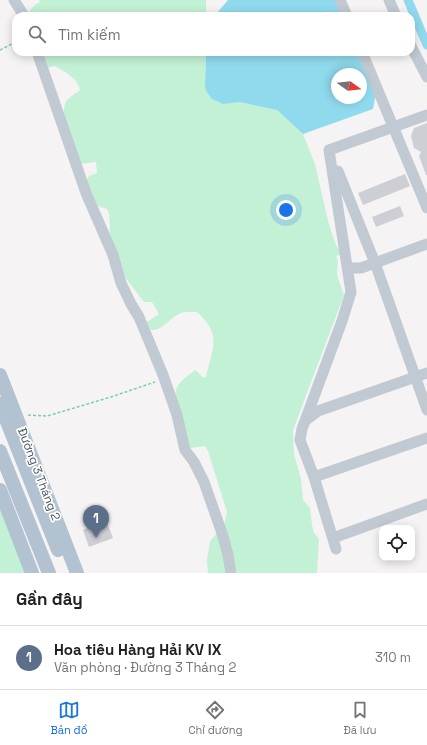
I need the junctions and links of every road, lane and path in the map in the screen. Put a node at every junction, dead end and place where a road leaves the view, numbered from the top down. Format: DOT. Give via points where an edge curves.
graph roads {
  1 [pos="14,0"];
  2 [pos="340,0"];
  3 [pos="389,0"];
  4 [pos="22,12"];
  5 [pos="345,12"];
  6 [pos="394,12"];
  7 [pos="12,44"];
  8 [pos="0,50"];
  9 [pos="415,54"];
  10 [pos="38,56"];
  11 [pos="364,56"];
  12 [pos="427,77"];
  13 [pos="427,115"];
  14 [pos="394,127"];
  15 [pos="329,150"];
  16 [pos="427,208"];
  17 [pos="427,244"];
  18 [pos="375,263"];
  19 [pos="348,268"];
  20 [pos="427,373"];
  21 [pos="0,375"];
  22 [pos="416,377"];
  23 [pos="164,379"];
  24 [pos="0,404"];
  25 [pos="427,410"];
  26 [pos="15,412"];
  27 [pos="306,420"];
  28 [pos="427,438"];
  29 [pos="0,451"];
  30 [pos="314,477"];
  31 [pos="0,490"];
  32 [pos="427,504"];
  33 [pos="333,538"];
  34 [pos="336,549"];
  35 [pos="32,573"];
  36 [pos="49,573"];
  37 [pos="67,573"];
  38 [pos="77,573"];
  39 [pos="231,573"];
  1 -- 4 [label="street"];
  2 -- 5 [label="street"];
  3 -- 6 [label="street"];
  7 -- 8 [label="path"];
  9 -- 12 [label="street"];
  10 -- 23 [label="street" via="86,193 113,255 121,283 139,317"];
  11 -- 14 [label="street"];
  13 -- 14 [label="street"];
  14 -- 15 [label="street"];
  14 -- 16 [label="street"];
  15 -- 18 [label="street"];
  15 -- 19 [label="street"];
  17 -- 18 [label="street"];
  18 -- 19 [label="street" via="361,268"];
  18 -- 22 [label="street"];
  19 -- 27 [label="street" via="351,292"];
  20 -- 22 [label="street"];
  21 -- 26 [label="main road, Đường 3 Tháng 2"];
  22 -- 25 [label="street"];
  22 -- 27 [label="street" via="318,412"];
  23 -- 26 [label="path" via="47,416"];
  23 -- 39 [label="street" via="185,450 204,482 228,554"];
  24 -- 37 [label="main road, Đường 3 Tháng 2"];
  26 -- 38 [label="main road, Đường 3 Tháng 2"];
  27 -- 30 [label="street" via="300,440"];
  28 -- 30 [label="street"];
  29 -- 36 [label="main road"];
  30 -- 33 [label="street"];
  31 -- 35 [label="main road"];
  32 -- 33 [label="street"];
  33 -- 34 [label="street"];
}
